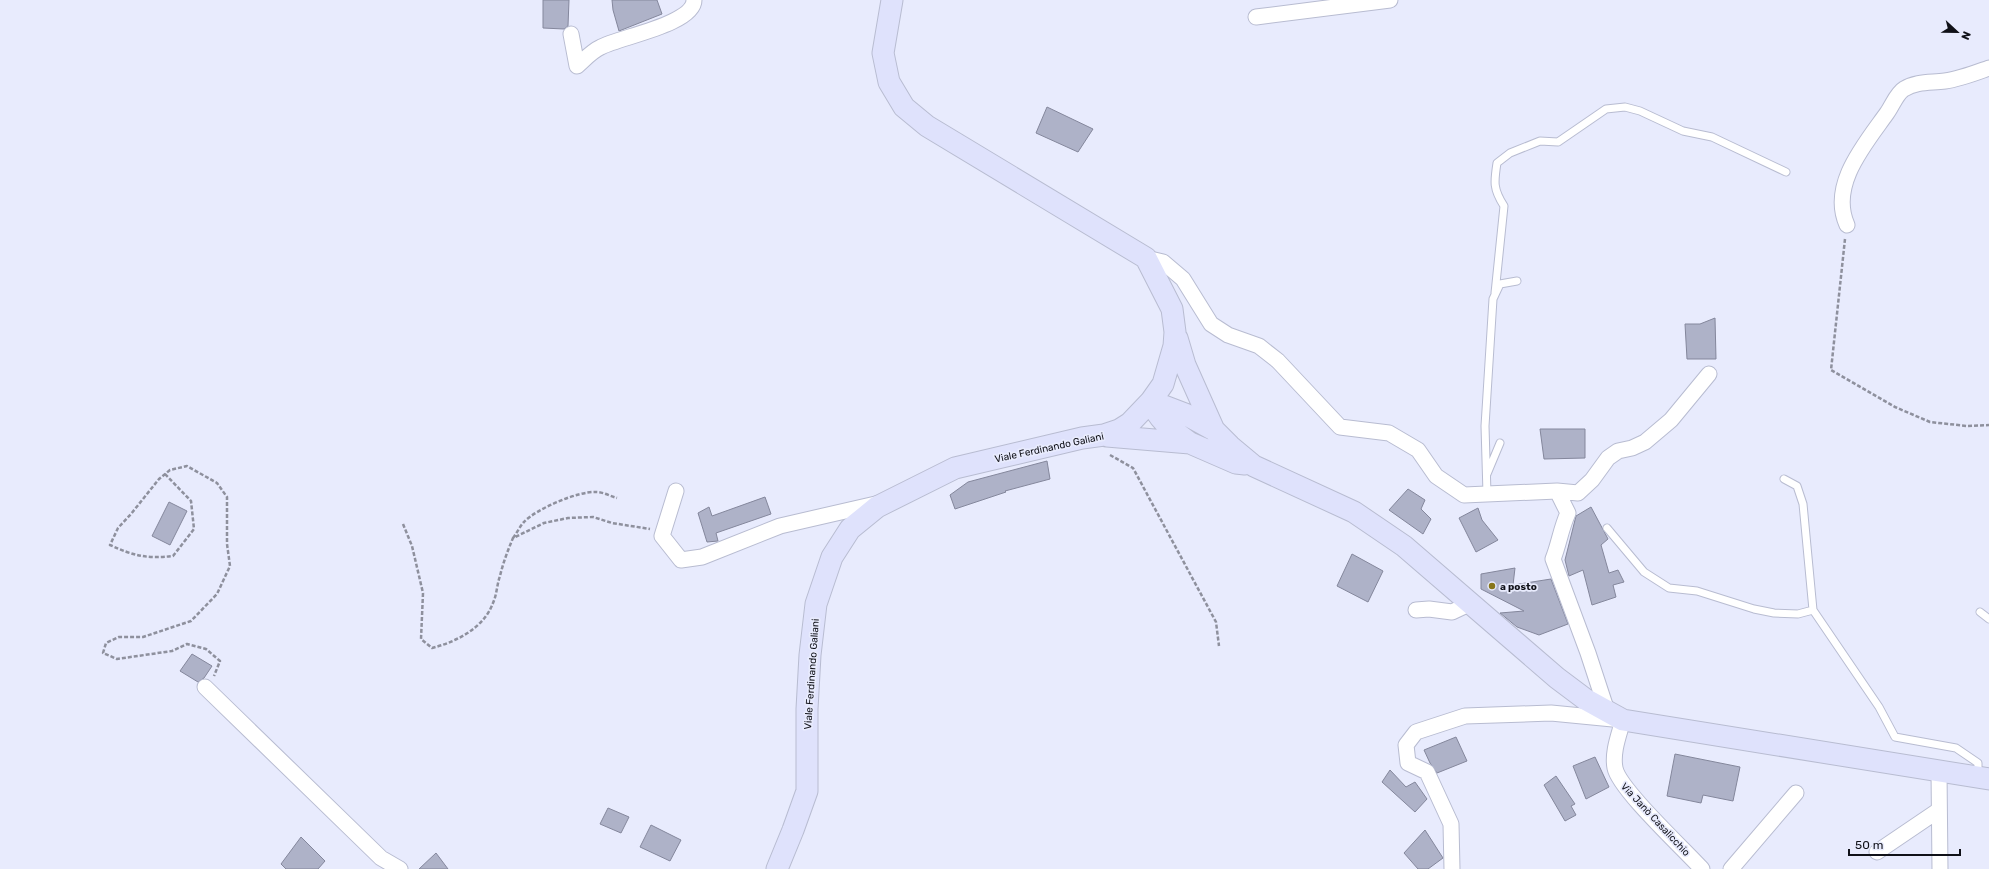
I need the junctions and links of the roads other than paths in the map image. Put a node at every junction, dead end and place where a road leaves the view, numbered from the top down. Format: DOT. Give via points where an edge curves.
graph roads {
  1 [pos="694,0"];
  2 [pos="892,0"];
  3 [pos="1390,0"];
  4 [pos="1256,17"];
  5 [pos="571,34"];
  6 [pos="1989,68"];
  7 [pos="1786,172"];
  8 [pos="1846,225"];
  9 [pos="1146,258"];
  10 [pos="1517,281"];
  11 [pos="1495,293"];
  12 [pos="1176,332"];
  13 [pos="1710,374"];
  14 [pos="1151,402"];
  15 [pos="1214,430"];
  16 [pos="1190,443"];
  17 [pos="1500,443"];
  18 [pos="1105,444"];
  19 [pos="1254,466"];
  20 [pos="1486,476"];
  21 [pos="1784,479"];
  22 [pos="676,491"];
  23 [pos="1557,491"];
  24 [pos="1487,494"];
  25 [pos="889,501"];
  26 [pos="1606,528"];
  27 [pos="1471,603"];
  28 [pos="1416,610"];
  29 [pos="1813,610"];
  30 [pos="1980,612"];
  31 [pos="1989,619"];
  32 [pos="205,687"];
  33 [pos="1615,716"];
  34 [pos="1939,771"];
  35 [pos="1983,778"];
  36 [pos="1796,793"];
  37 [pos="1939,810"];
  38 [pos="1877,852"];
  39 [pos="400,869"];
  40 [pos="777,869"];
  41 [pos="1452,869"];
  42 [pos="1702,869"];
  43 [pos="1731,869"];
  44 [pos="1940,869"];
  1 -- 5 [label="street" via="684,16 601,47 577,66"];
  2 -- 9 [label="main road" via="883,53 889,82 904,107 926,126"];
  3 -- 4 [label="street"];
  6 -- 8 [label="street" via="1946,81 1917,83 1902,89 1853,163 1842,199 1841,212"];
  7 -- 11 [label="lane" via="1734,146 1712,137 1682,131 1640,111 1625,107 1606,109 1558,142 1540,141 1510,153 1497,164 1494,184 1504,206"];
  9 -- 12 [label="main road, Viale Ferdinando Galiani" via="1172,309"];
  9 -- 24 [label="street" via="1163,262 1183,279 1211,324 1228,335 1259,346 1278,361 1340,426 1389,433 1418,450 1436,476 1464,495"];
  10 -- 11 [label="lane" via="1500,284"];
  11 -- 20 [label="lane" via="1487,380"];
  12 -- 14 [label="main road, Viale Ferdinando Galiani" via="1163,384"];
  12 -- 15 [label="main road" via="1185,365"];
  13 -- 23 [label="street" via="1672,420 1645,442 1618,451 1608,458 1592,480 1578,492"];
  14 -- 15 [label="main road" via="1185,414"];
  14 -- 16 [label="main road" via="1168,426"];
  14 -- 18 [label="main road, Viale Ferdinando Galiani"];
  15 -- 19 [label="main road"];
  16 -- 18 [label="main road"];
  16 -- 19 [label="main road" via="1236,463"];
  17 -- 20 [label="lane"];
  18 -- 25 [label="main road, Viale Ferdinando Galiani" via="1082,438 955,468"];
  19 -- 27 [label="main road" via="1354,512 1404,546"];
  20 -- 24 [label="lane"];
  21 -- 29 [label="lane" via="1797,486 1803,504"];
  22 -- 25 [label="street" via="662,536 681,560 702,557 780,526"];
  23 -- 24 [label="street"];
  23 -- 33 [label="street" via="1568,513 1554,559 1588,653"];
  25 -- 40 [label="main road, Viale Ferdinando Galiani" via="877,507 850,530 832,556 816,604 807,709 807,791"];
  26 -- 29 [label="lane" via="1644,572 1669,588 1697,591 1774,613 1798,614"];
  27 -- 28 [label="street" via="1452,612"];
  27 -- 33 [label="main road" via="1557,678 1585,699"];
  29 -- 35 [label="lane" via="1878,707 1895,738 1956,748 1978,763"];
  30 -- 31 [label="lane"];
  32 -- 39 [label="street" via="381,858"];
  33 -- 34 [label="main road"];
  33 -- 41 [label="street" via="1551,713 1465,716 1416,732 1406,745 1408,763 1427,772 1451,824"];
  33 -- 42 [label="street, Via Janò Casalicchio" via="1614,756 1617,774 1628,790"];
  34 -- 35 [label="main road"];
  34 -- 37 [label="street"];
  36 -- 43 [label="street"];
  37 -- 38 [label="street"];
  37 -- 44 [label="street"];
}
